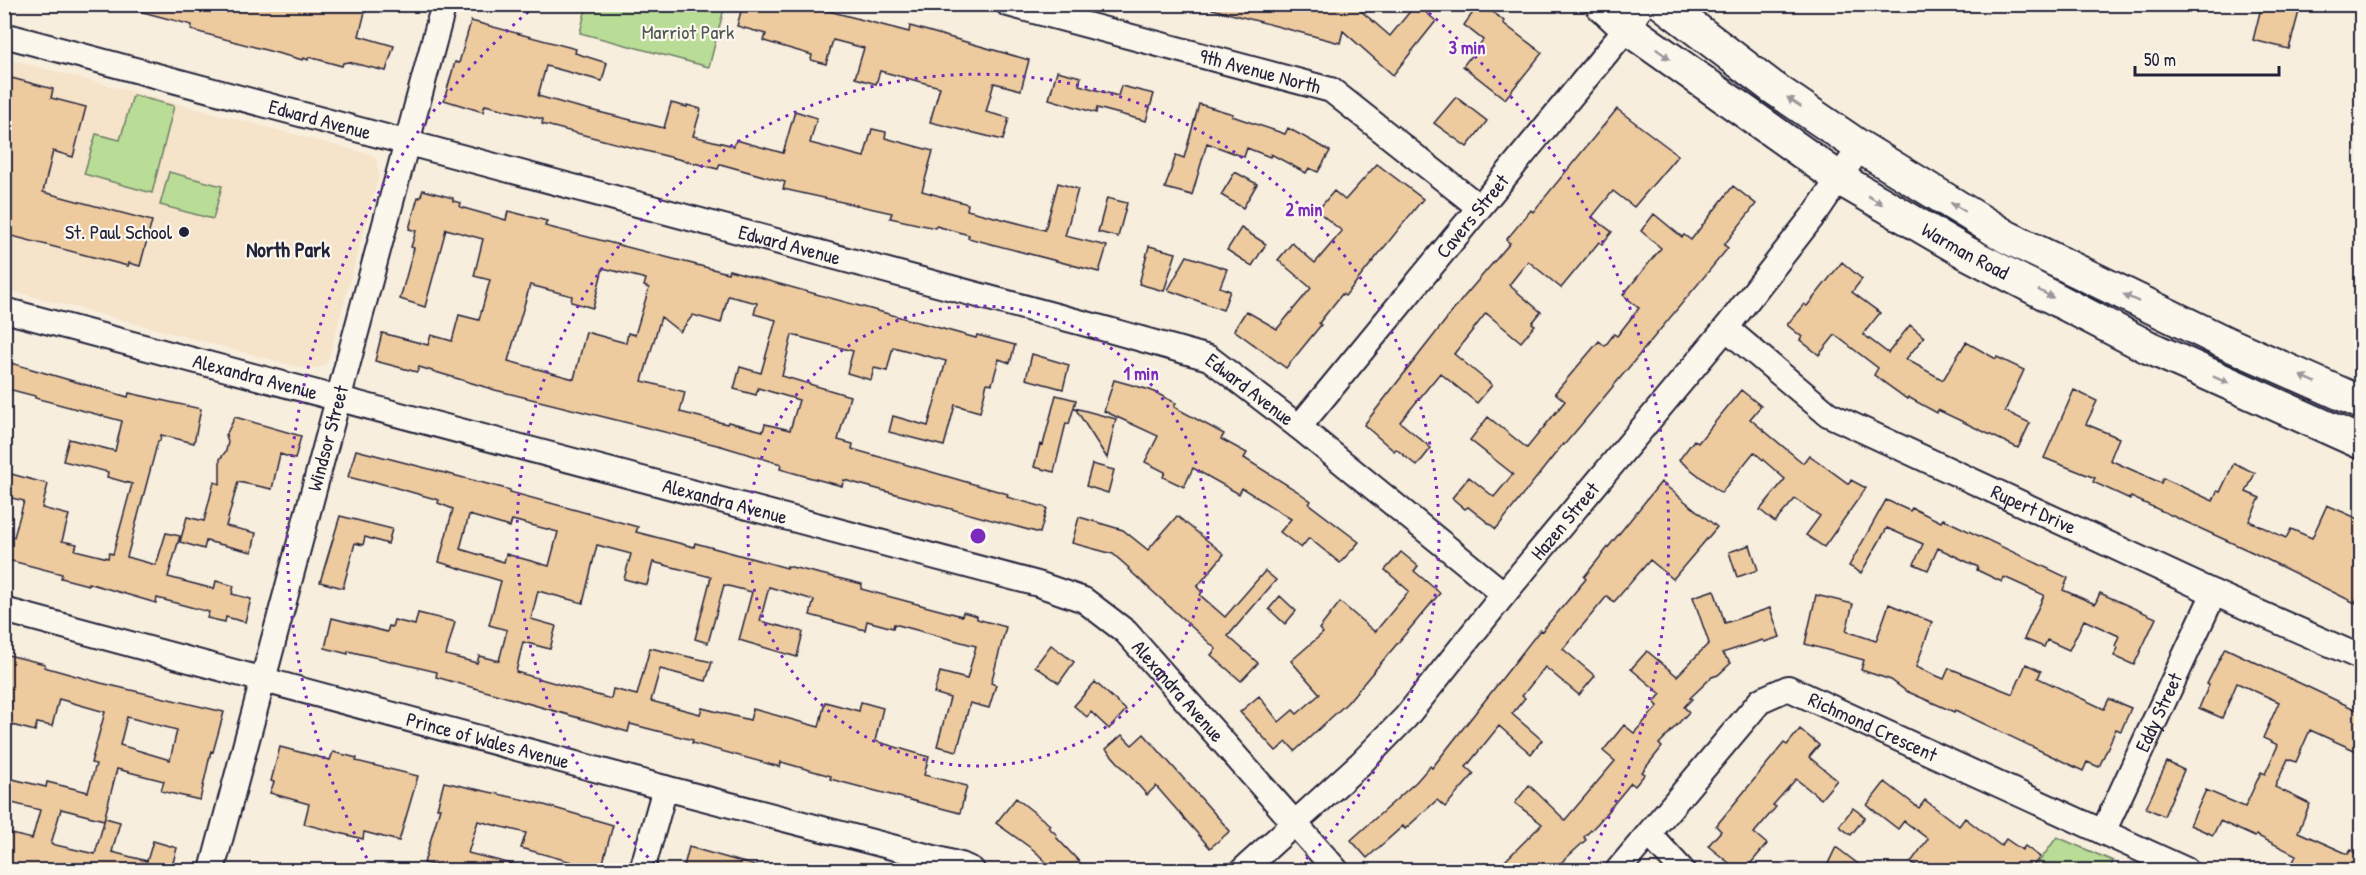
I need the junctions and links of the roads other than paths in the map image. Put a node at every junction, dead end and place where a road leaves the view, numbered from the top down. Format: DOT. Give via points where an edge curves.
graph roads {
  1 [pos="444,4"];
  2 [pos="1008,4"];
  3 [pos="1600,4"];
  4 [pos="1664,4"];
  5 [pos="1046,9"];
  6 [pos="1635,16"];
  7 [pos="4,35"];
  8 [pos="406,143"];
  9 [pos="1860,147"];
  10 [pos="1840,179"];
  11 [pos="1479,207"];
  12 [pos="4,310"];
  13 [pos="1726,328"];
  14 [pos="338,399"];
  15 [pos="2361,402"];
  16 [pos="1299,428"];
  17 [pos="2361,444"];
  18 [pos="2214,593"];
  19 [pos="1504,594"];
  20 [pos="4,610"];
  21 [pos="2361,658"];
  22 [pos="262,678"];
  23 [pos="665,788"];
  24 [pos="1295,823"];
  25 [pos="2103,832"];
  26 [pos="1648,834"];
  27 [pos="212,870"];
  28 [pos="642,870"];
  29 [pos="972,870"];
  30 [pos="1243,870"];
  31 [pos="1336,870"];
  32 [pos="1618,870"];
  33 [pos="1682,870"];
  34 [pos="2186,870"];
  1 -- 8 [label="street, Windsor Street"];
  2 -- 5 [label="street, 9th Avenue North"];
  3 -- 6 [label="main road, Warman Road"];
  9 -- 4 [label="main road, Warman Road, one-way" via="1772,87"];
  5 -- 11 [label="street, 9th Avenue North" via="1331,90"];
  6 -- 10 [label="main road, Warman Road, one-way"];
  6 -- 11 [label="street, Cavers Street"];
  7 -- 8 [label="street, Edward Avenue"];
  8 -- 14 [label="street, Windsor Street"];
  8 -- 16 [label="street, Edward Avenue" via="1209,358"];
  9 -- 10 [label="street, Hazen Street"];
  15 -- 9 [label="main road, Warman Road, one-way" via="2224,342 2007,237"];
  10 -- 13 [label="street, Hazen Street"];
  10 -- 17 [label="main road, Warman Road, one-way" via="1965,252 2148,347"];
  11 -- 16 [label="street, Cavers Street"];
  12 -- 14 [label="street, Alexandra Avenue"];
  13 -- 18 [label="street, Rupert Drive" via="1828,414"];
  13 -- 19 [label="street, Hazen Street"];
  14 -- 22 [label="street, Windsor Street"];
  14 -- 24 [label="street, Alexandra Avenue" via="1026,581 1084,600 1126,632"];
  16 -- 19 [label="street, Edward Avenue"];
  18 -- 21 [label="street, Rupert Drive"];
  18 -- 25 [label="street, Eddy Street"];
  19 -- 24 [label="street, Hazen Street" via="1406,717"];
  20 -- 22 [label="street, Prince of Wales Avenue"];
  22 -- 23 [label="street, Prince of Wales Avenue"];
  22 -- 27 [label="street, Windsor Street"];
  23 -- 28 [label="street"];
  23 -- 29 [label="street, Prince of Wales Avenue"];
  24 -- 30 [label="street, Hazen Street"];
  24 -- 31 [label="street, Alexandra Avenue"];
  25 -- 26 [label="street, Richmond Crescent" via="1788,688 1761,700"];
  25 -- 34 [label="street, Richmond Crescent"];
  26 -- 32 [label="street, Richmond Crescent"];
  26 -- 33 [label="street"];
}
